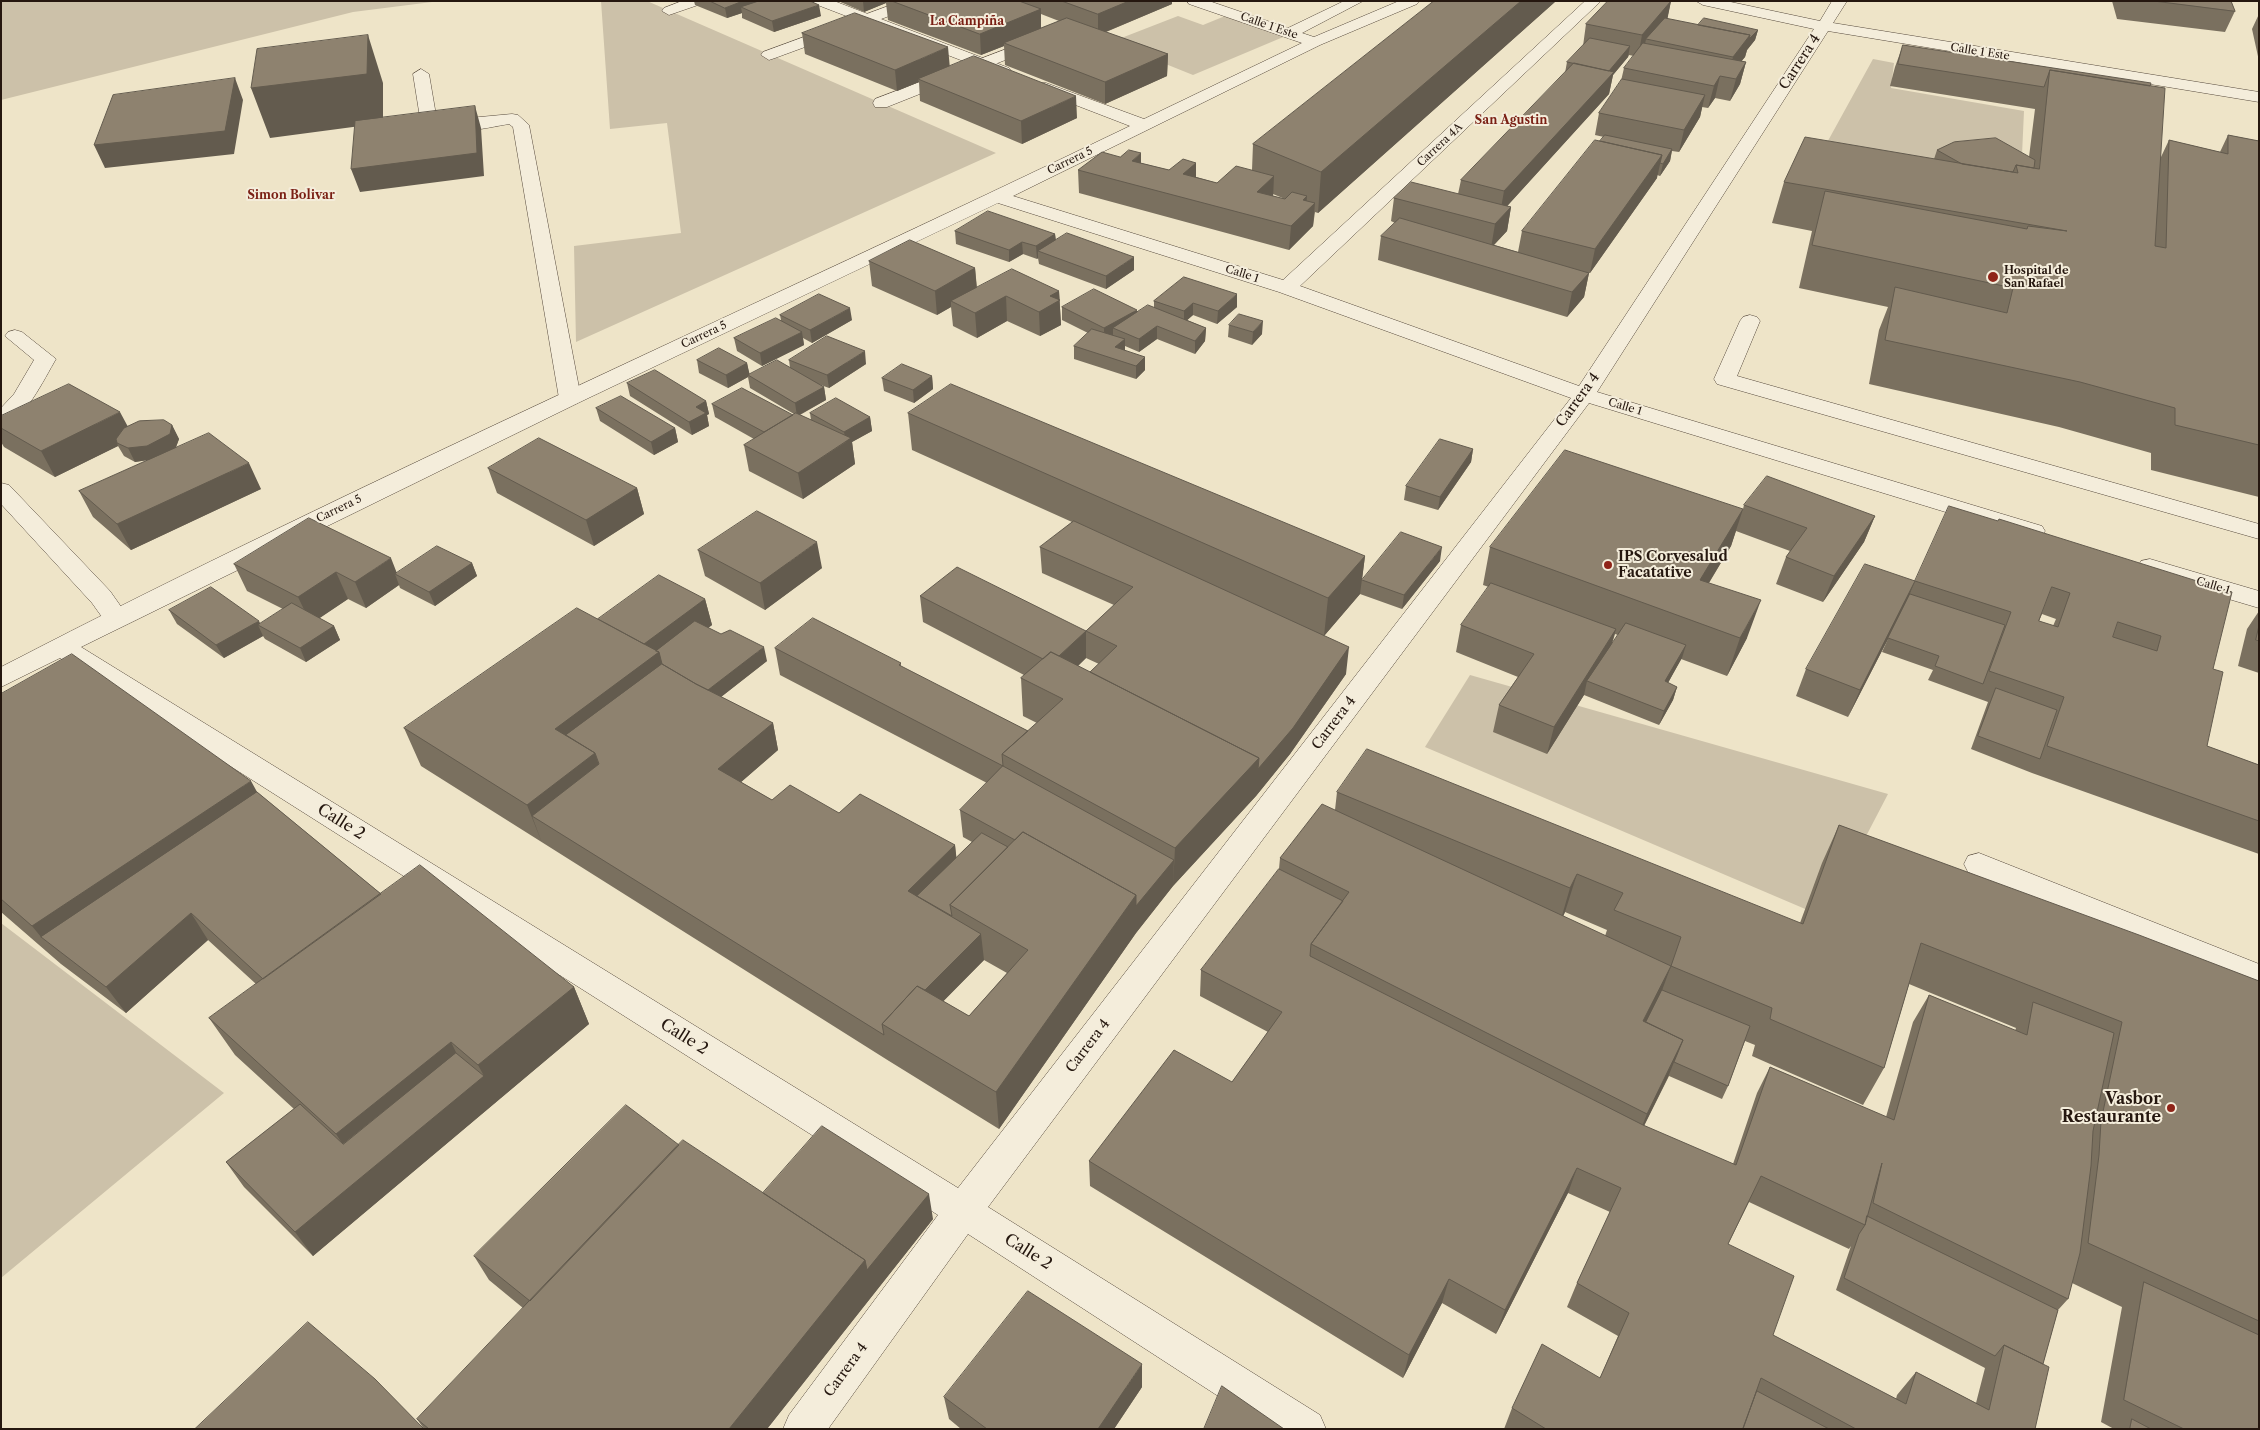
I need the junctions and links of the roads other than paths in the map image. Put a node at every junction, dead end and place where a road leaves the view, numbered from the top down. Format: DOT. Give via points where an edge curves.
graph roads {
  1 [pos="696,1"];
  2 [pos="820,1"];
  3 [pos="918,1"];
  4 [pos="1194,1"];
  5 [pos="1356,1"];
  6 [pos="1412,1"];
  7 [pos="1594,1"];
  8 [pos="1702,1"];
  9 [pos="1840,1"];
  10 [pos="669,11"];
  11 [pos="866,20"];
  12 [pos="1823,26"];
  13 [pos="1289,33"];
  14 [pos="1052,36"];
  15 [pos="1315,42"];
  16 [pos="769,55"];
  17 [pos="981,63"];
  18 [pos="422,74"];
  19 [pos="2259,97"];
  20 [pos="881,103"];
  21 [pos="1144,125"];
  22 [pos="997,197"];
  23 [pos="1286,288"];
  24 [pos="1750,321"];
  25 [pos="14,336"];
  26 [pos="1584,394"];
  27 [pos="570,398"];
  28 [pos="1,421"];
  29 [pos="1,490"];
  30 [pos="2259,532"];
  31 [pos="2050,536"];
  32 [pos="2126,560"];
  33 [pos="2259,600"];
  34 [pos="116,618"];
  35 [pos="61,648"];
  36 [pos="1,678"];
  37 [pos="1979,864"];
  38 [pos="2259,978"];
  39 [pos="963,1211"];
  40 [pos="803,1429"];
  41 [pos="1306,1429"];
  1 -- 10 [label="street"];
  2 -- 11 [label="street"];
  3 -- 11 [label="street"];
  4 -- 13 [label="street, Calle 1 Este"];
  5 -- 13 [label="street"];
  6 -- 15 [label="street, Carrera 5"];
  7 -- 23 [label="street, Carrera 4A"];
  8 -- 12 [label="street, Calle 1 Este"];
  9 -- 12 [label="street, Carrera 4"];
  11 -- 16 [label="street"];
  11 -- 17 [label="street"];
  12 -- 19 [label="street, Calle 1 Este"];
  12 -- 26 [label="street, Carrera 4"];
  13 -- 15 [label="street, Calle 1 Este"];
  14 -- 17 [label="street"];
  15 -- 21 [label="street, Carrera 5"];
  17 -- 20 [label="street"];
  17 -- 21 [label="street"];
  18 -- 27 [label="street" via="429,124 438,128 512,119 521,125"];
  21 -- 22 [label="street, Carrera 5"];
  22 -- 23 [label="street, Calle 1"];
  22 -- 27 [label="street, Carrera 5"];
  23 -- 26 [label="street, Calle 1"];
  24 -- 30 [label="street" via="1725,379"];
  25 -- 28 [label="street" via="45,359 23,397"];
  26 -- 31 [label="street, Calle 1"];
  26 -- 39 [label="street, Carrera 4"];
  27 -- 34 [label="street, Carrera 5"];
  29 -- 34 [label="street" via="101,597"];
  32 -- 33 [label="street, Calle 1"];
  34 -- 35 [label="street, Carrera 5"];
  35 -- 36 [label="street, Carrera 5"];
  35 -- 39 [label="street, Calle 2"];
  37 -- 38 [label="street"];
  39 -- 40 [label="street, Carrera 4"];
  39 -- 41 [label="street, Calle 2"];
}
